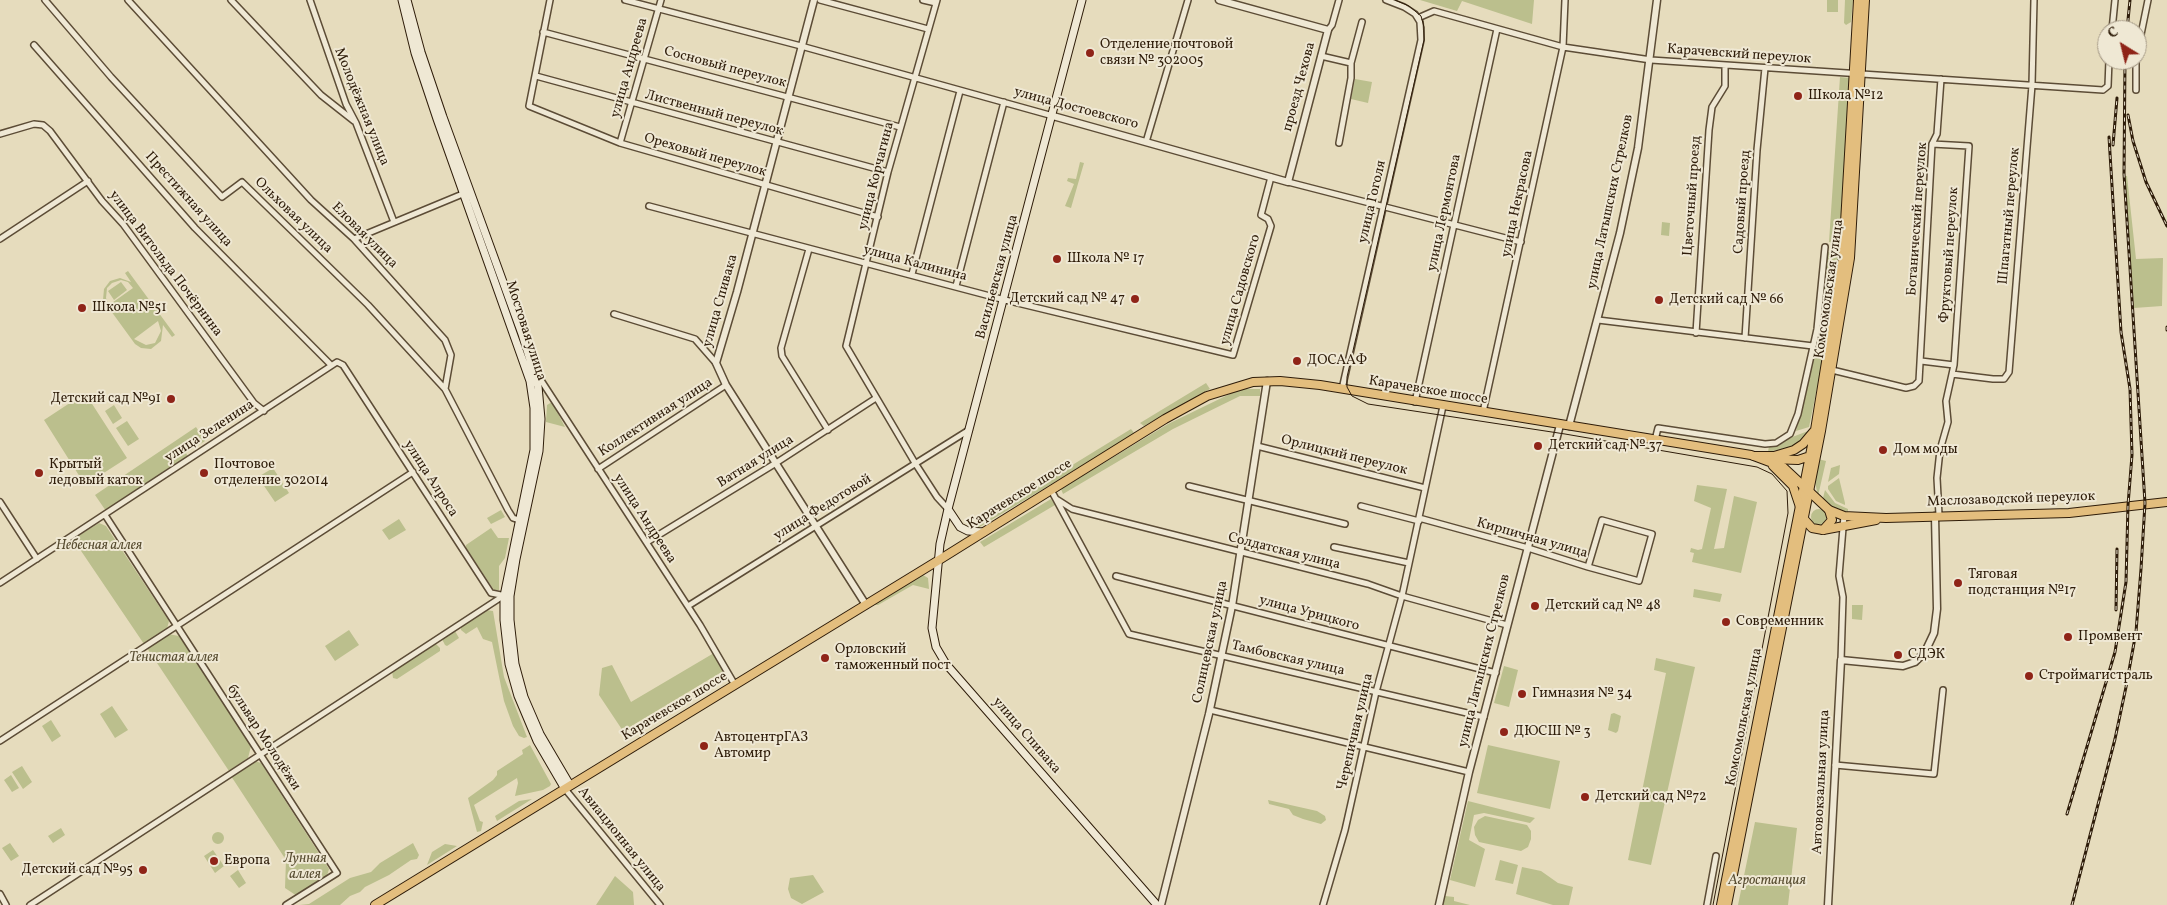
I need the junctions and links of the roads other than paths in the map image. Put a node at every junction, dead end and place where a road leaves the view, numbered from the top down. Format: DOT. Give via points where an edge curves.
graph roads {
  1 [pos="45,0"];
  2 [pos="128,0"];
  3 [pos="230,0"];
  4 [pos="310,0"];
  5 [pos="402,0"];
  6 [pos="407,0"];
  7 [pos="550,0"];
  8 [pos="625,0"];
  9 [pos="661,0"];
  10 [pos="814,0"];
  11 [pos="820,0"];
  12 [pos="923,0"];
  13 [pos="1082,0"];
  14 [pos="1188,0"];
  15 [pos="1219,0"];
  16 [pos="1339,0"];
  17 [pos="1386,0"];
  18 [pos="1565,0"];
  19 [pos="1657,0"];
  20 [pos="1858,0"];
  21 [pos="1865,0"];
  22 [pos="2034,0"];
  23 [pos="2115,0"];
  24 [pos="2148,0"];
  25 [pos="936,2"];
  26 [pos="658,9"];
  27 [pos="1418,18"];
  28 [pos="2113,20"];
  29 [pos="2144,20"];
  30 [pos="1362,22"];
  31 [pos="928,29"];
  32 [pos="1497,29"];
  33 [pos="1328,30"];
  34 [pos="543,32"];
  35 [pos="34,45"];
  36 [pos="801,46"];
  37 [pos="1563,47"];
  38 [pos="1321,56"];
  39 [pos="645,58"];
  40 [pos="1651,60"];
  41 [pos="1351,63"];
  42 [pos="1725,66"];
  43 [pos="1765,68"];
  44 [pos="2109,70"];
  45 [pos="2136,70"];
  46 [pos="1858,73"];
  47 [pos="536,76"];
  48 [pos="914,78"];
  49 [pos="1941,79"];
  50 [pos="2032,85"];
  51 [pos="2136,90"];
  52 [pos="960,91"];
  53 [pos="788,97"];
  54 [pos="1004,102"];
  55 [pos="631,104"];
  56 [pos="1052,116"];
  57 [pos="356,123"];
  58 [pos="900,127"];
  59 [pos="0,134"];
  60 [pos="777,142"];
  61 [pos="1146,142"];
  62 [pos="620,143"];
  63 [pos="1339,143"];
  64 [pos="1932,144"];
  65 [pos="888,172"];
  66 [pos="1271,177"];
  67 [pos="88,181"];
  68 [pos="1288,182"];
  69 [pos="765,186"];
  70 [pos="467,193"];
  71 [pos="649,206"];
  72 [pos="1383,208"];
  73 [pos="878,217"];
  74 [pos="394,222"];
  75 [pos="1454,226"];
  76 [pos="753,233"];
  77 [pos="0,239"];
  78 [pos="354,239"];
  79 [pos="1521,242"];
  80 [pos="1825,247"];
  81 [pos="809,249"];
  82 [pos="867,262"];
  83 [pos="912,274"];
  84 [pos="956,286"];
  85 [pos="1005,300"];
  86 [pos="614,314"];
  87 [pos="1598,320"];
  88 [pos="1696,333"];
  89 [pos="1745,338"];
  90 [pos="1812,346"];
  91 [pos="1233,355"];
  92 [pos="1921,361"];
  93 [pos="716,363"];
  94 [pos="331,365"];
  95 [pos="1954,365"];
  96 [pos="533,367"];
  97 [pos="1832,370"];
  98 [pos="1952,374"];
  99 [pos="1267,381"];
  100 [pos="726,385"];
  101 [pos="445,390"];
  102 [pos="1342,390"];
  103 [pos="876,398"];
  104 [pos="553,400"];
  105 [pos="1415,402"];
  106 [pos="540,405"];
  107 [pos="1443,406"];
  108 [pos="264,411"];
  109 [pos="1483,412"];
  110 [pos="1560,424"];
  111 [pos="1569,426"];
  112 [pos="970,429"];
  113 [pos="828,430"];
  114 [pos="1815,430"];
  115 [pos="1655,440"];
  116 [pos="1257,446"];
  117 [pos="1751,455"];
  118 [pos="1813,455"];
  119 [pos="776,463"];
  120 [pos="915,463"];
  121 [pos="598,469"];
  122 [pos="413,472"];
  123 [pos="1189,486"];
  124 [pos="1425,488"];
  125 [pos="1806,488"];
  126 [pos="1051,490"];
  127 [pos="1249,499"];
  128 [pos="1057,500"];
  129 [pos="0,502"];
  130 [pos="2167,502"];
  131 [pos="1804,504"];
  132 [pos="1361,506"];
  133 [pos="1826,507"];
  134 [pos="948,509"];
  135 [pos="105,515"];
  136 [pos="1937,515"];
  137 [pos="1844,516"];
  138 [pos="1886,518"];
  139 [pos="1804,519"];
  140 [pos="519,520"];
  141 [pos="1419,520"];
  142 [pos="1345,524"];
  143 [pos="817,526"];
  144 [pos="1843,527"];
  145 [pos="1820,530"];
  146 [pos="984,532"];
  147 [pos="647,542"];
  148 [pos="1799,542"];
  149 [pos="1334,547"];
  150 [pos="1528,548"];
  151 [pos="1241,553"];
  152 [pos="37,559"];
  153 [pos="938,560"];
  154 [pos="1409,563"];
  155 [pos="1588,567"];
  156 [pos="1116,576"];
  157 [pos="0,582"];
  158 [pos="507,596"];
  159 [pos="1402,596"];
  160 [pos="866,605"];
  161 [pos="688,606"];
  162 [pos="1232,606"];
  163 [pos="178,625"];
  164 [pos="1507,625"];
  165 [pos="1389,647"];
  166 [pos="1222,655"];
  167 [pos="1841,660"];
  168 [pos="1496,673"];
  169 [pos="735,685"];
  170 [pos="1943,690"];
  171 [pos="1376,692"];
  172 [pos="1210,710"];
  173 [pos="1484,718"];
  174 [pos="0,740"];
  175 [pos="1364,746"];
  176 [pos="260,754"];
  177 [pos="1835,765"];
  178 [pos="1469,772"];
  179 [pos="568,787"];
  180 [pos="1716,856"];
  181 [pos="0,894"];
  182 [pos="6,905"];
  183 [pos="30,905"];
  184 [pos="286,905"];
  185 [pos="375,905"];
  186 [pos="660,905"];
  187 [pos="1159,905"];
  188 [pos="1323,905"];
  189 [pos="1439,905"];
  190 [pos="1707,905"];
  191 [pos="1721,905"];
  192 [pos="1727,905"];
  193 [pos="1828,905"];
  1 -- 101 [label="street, Ольховая улица" via="222,197 242,182 368,305"];
  2 -- 78 [label="street, Еловая улица" via="304,193"];
  3 -- 57 [label="street" via="321,95"];
  4 -- 57 [label="street, Молодёжная улица" via="346,104"];
  5 -- 70 [label="main road, Мостовая улица" via="422,72"];
  6 -- 70 [label="main road, Мостовая улица"];
  7 -- 34 [label="street"];
  8 -- 26 [label="street, улица Достоевского"];
  9 -- 26 [label="street, улица Андреева"];
  10 -- 36 [label="street, улица Спивака"];
  11 -- 31 [label="street"];
  12 -- 25 [label="street"];
  13 -- 56 [label="main road, Васильевская улица"];
  14 -- 61 [label="street"];
  15 -- 33 [label="street"];
  16 -- 33 [label="street, проезд Чехова"];
  17 -- 27 [label="street" via="1404,6"];
  18 -- 37 [label="street, улица Некрасова"];
  19 -- 40 [label="street, улица Латышских Стрелков"];
  20 -- 46 [label="main road, Комсомольская улица"];
  21 -- 46 [label="main road, Комсомольская улица"];
  22 -- 50 [label="street, Шпагатный переулок"];
  23 -- 28 [label="street"];
  24 -- 29 [label="street"];
  25 -- 31 [label="street, улица Корчагина"];
  26 -- 36 [label="street, улица Достоевского"];
  26 -- 39 [label="street, улица Андреева"];
  27 -- 32 [label="street, Карачевский переулок" via="1434,11"];
  27 -- 72 [label="street, улица Гоголя" via="1421,40"];
  30 -- 41 [label="street"];
  31 -- 48 [label="street, улица Корчагина"];
  32 -- 37 [label="street, Карачевский переулок"];
  32 -- 75 [label="street, улица Лермонтова"];
  33 -- 38 [label="street, проезд Чехова"];
  34 -- 39 [label="street, Сосновый переулок"];
  34 -- 47 [label="street"];
  35 -- 94 [label="street, Престижная улица" via="195,228"];
  36 -- 48 [label="street, улица Достоевского"];
  36 -- 53 [label="street, улица Спивака"];
  37 -- 40 [label="street, Карачевский переулок"];
  37 -- 79 [label="street, улица Некрасова"];
  38 -- 41 [label="street"];
  38 -- 68 [label="street, проезд Чехова"];
  39 -- 53 [label="street, Сосновый переулок"];
  39 -- 55 [label="street, улица Андреева"];
  40 -- 42 [label="street, Карачевский переулок"];
  40 -- 87 [label="street, улица Латышских Стрелков" via="1638,148"];
  41 -- 63 [label="street"];
  42 -- 43 [label="street, Карачевский переулок"];
  42 -- 88 [label="street, Цветочный проезд" via="1725,86 1712,107 1709,130"];
  43 -- 46 [label="street, Карачевский переулок"];
  43 -- 89 [label="street, Садовый проезд"];
  44 -- 50 [label="street, Карачевский переулок" via="2108,86 2103,90"];
  45 -- 51 [label="street"];
  46 -- 49 [label="street, Карачевский переулок"];
  46 -- 97 [label="main road, Комсомольская улица" via="1850,258"];
  46 -- 114 [label="main road, Комсомольская улица" via="1843,257"];
  47 -- 55 [label="street, Лиственный переулок"];
  47 -- 62 [label="street, Ореховый переулок" via="529,106"];
  48 -- 52 [label="street, улица Достоевского"];
  48 -- 58 [label="street, улица Корчагина"];
  49 -- 50 [label="street, Карачевский переулок"];
  49 -- 64 [label="street, Ботанический переулок" via="1937,134"];
  50 -- 98 [label="street, Шпагатный переулок" via="2009,372 2004,378 1993,379"];
  52 -- 54 [label="street, улица Достоевского"];
  52 -- 83 [label="street"];
  53 -- 58 [label="street, Сосновый переулок"];
  53 -- 60 [label="street, улица Спивака"];
  54 -- 56 [label="street, улица Достоевского"];
  54 -- 84 [label="street"];
  55 -- 60 [label="street, Лиственный переулок"];
  55 -- 62 [label="street, улица Андреева"];
  56 -- 61 [label="street, улица Достоевского"];
  56 -- 85 [label="main road, Васильевская улица"];
  57 -- 74 [label="street, Молодёжная улица"];
  58 -- 65 [label="street, улица Корчагина"];
  59 -- 67 [label="street, улица Витольда Почёрнина" via="34,124 43,125"];
  60 -- 65 [label="street, Лиственный переулок"];
  60 -- 69 [label="street, улица Спивака"];
  61 -- 66 [label="street, улица Достоевского"];
  62 -- 69 [label="street, Ореховый переулок"];
  64 -- 92 [label="street, Ботанический переулок"];
  64 -- 95 [label="street, Фруктовый переулок" via="1969,146"];
  65 -- 73 [label="street, улица Корчагина"];
  66 -- 68 [label="street, улица Достоевского"];
  66 -- 91 [label="street, улица Садовского" via="1261,215 1271,226"];
  67 -- 77 [label="street"];
  67 -- 108 [label="street, улица Витольда Почёрнина" via="254,403"];
  68 -- 72 [label="street, улица Достоевского"];
  69 -- 73 [label="street, Ореховый переулок"];
  69 -- 76 [label="street, улица Спивака"];
  70 -- 74 [label="street"];
  70 -- 96 [label="main road, Мостовая улица"];
  70 -- 140 [label="main road, Мостовая улица" via="532,389 534,450"];
  71 -- 76 [label="street, улица Калинина"];
  72 -- 75 [label="street, улица Достоевского"];
  72 -- 102 [label="street, улица Гоголя"];
  73 -- 82 [label="street, улица Корчагина"];
  74 -- 78 [label="street"];
  75 -- 79 [label="street, улица Достоевского"];
  75 -- 105 [label="street, улица Лермонтова"];
  76 -- 81 [label="street, улица Калинина"];
  76 -- 93 [label="street, улица Спивака"];
  78 -- 101 [label="street, Еловая улица" via="445,340 451,355"];
  79 -- 109 [label="street, улица Некрасова"];
  80 -- 90 [label="street" via="1817,330"];
  81 -- 82 [label="street, улица Калинина"];
  81 -- 113 [label="street" via="781,348 782,356"];
  82 -- 83 [label="street, улица Калинина"];
  82 -- 103 [label="street, улица Корчагина" via="846,346"];
  83 -- 84 [label="street, улица Калинина"];
  84 -- 85 [label="street, улица Калинина"];
  85 -- 91 [label="street, улица Калинина"];
  85 -- 112 [label="main road, Васильевская улица"];
  86 -- 93 [label="street" via="695,339"];
  87 -- 88 [label="street"];
  87 -- 111 [label="street, улица Латышских Стрелков"];
  88 -- 89 [label="street"];
  89 -- 90 [label="street"];
  90 -- 115 [label="street" via="1796,424 1784,439 1764,444 1658,428"];
  92 -- 95 [label="street"];
  92 -- 97 [label="street, Ботанический переулок" via="1919,380 1910,388"];
  93 -- 100 [label="street, улица Спивака"];
  94 -- 108 [label="street, улица Зеленина"];
  94 -- 122 [label="street, улица Алроса" via="337,362 343,365"];
  95 -- 98 [label="street, Фруктовый переулок"];
  96 -- 104 [label="street, улица Андреева"];
  96 -- 106 [label="main road, Мостовая улица"];
  97 -- 118 [label="main road, Комсомольская улица"];
  98 -- 136 [label="street, Фруктовый переулок" via="1946,401 1948,422 1937,478"];
  99 -- 102 [label="main road, Карачевское шоссе"];
  99 -- 116 [label="street, Солнцевская улица"];
  99 -- 126 [label="main road, Карачевское шоссе" via="1227,389 1186,406"];
  100 -- 119 [label="street, улица Спивака"];
  100 -- 121 [label="street, Коллективная улица"];
  101 -- 140 [label="street" via="507,509 513,518"];
  102 -- 105 [label="main road, Карачевское шоссе"];
  103 -- 113 [label="street, Ватная улица"];
  103 -- 120 [label="street, улица Корчагина"];
  104 -- 106 [label="street" via="546,398"];
  104 -- 121 [label="street, улица Андреева"];
  105 -- 107 [label="main road, Карачевское шоссе"];
  106 -- 158 [label="main road, Мостовая улица" via="539,451"];
  107 -- 109 [label="main road, Карачевское шоссе"];
  107 -- 124 [label="street, Черепичная улица"];
  108 -- 135 [label="street, улица Зеленина"];
  109 -- 110 [label="main road, Карачевское шоссе"];
  110 -- 111 [label="main road, Карачевское шоссе"];
  110 -- 150 [label="street, улица Латышских Стрелков"];
  111 -- 115 [label="main road, Карачевское шоссе"];
  112 -- 120 [label="street, улица Федотовой"];
  112 -- 134 [label="main road, Васильевская улица"];
  113 -- 119 [label="street, Ватная улица"];
  114 -- 117 [label="main road" via="1794,450 1774,456"];
  114 -- 118 [label="main road, Комсомольская улица"];
  115 -- 117 [label="main road, Карачевское шоссе"];
  116 -- 124 [label="street, Орлицкий переулок"];
  116 -- 127 [label="street, Солнцевская улица"];
  117 -- 118 [label="main road" via="1789,461"];
  117 -- 125 [label="main road" via="1783,467"];
  117 -- 131 [label="main road" via="1785,476"];
  118 -- 125 [label="main road, Комсомольская улица"];
  119 -- 143 [label="street, улица Спивака"];
  119 -- 147 [label="street, Ватная улица"];
  120 -- 134 [label="street, улица Корчагина"];
  120 -- 143 [label="street, улица Федотовой"];
  121 -- 147 [label="street, улица Андреева"];
  122 -- 158 [label="street, улица Алроса" via="491,593"];
  122 -- 163 [label="street"];
  123 -- 127 [label="street"];
  124 -- 141 [label="street, Черепичная улица"];
  125 -- 131 [label="main road, Комсомольская улица"];
  125 -- 133 [label="main road"];
  126 -- 128 [label="street, Тамбовская улица"];
  126 -- 146 [label="main road, Карачевское шоссе"];
  127 -- 142 [label="street"];
  127 -- 151 [label="street, Солнцевская улица"];
  128 -- 151 [label="street, Солдатская улица" via="1072,509"];
  128 -- 166 [label="street, Тамбовская улица" via="1130,634"];
  129 -- 152 [label="street"];
  130 -- 136 [label="main road, Маслозаводской переулок" via="2069,513"];
  131 -- 133 [label="main road"];
  131 -- 139 [label="main road, Комсомольская улица"];
  131 -- 191 [label="main road, Комсомольская улица"];
  132 -- 141 [label="street"];
  133 -- 137 [label="main road, Маслозаводской переулок"];
  133 -- 145 [label="main road" via="1832,520"];
  134 -- 146 [label="main road" via="960,527"];
  134 -- 153 [label="main road, Васильевская улица"];
  135 -- 152 [label="street, улица Зеленина"];
  135 -- 163 [label="street, бульвар Молодёжи"];
  136 -- 138 [label="main road, Маслозаводской переулок"];
  136 -- 167 [label="street" via="1937,609 1934,634 1925,652 1915,662 1903,666"];
  137 -- 138 [label="main road, Маслозаводской переулок"];
  137 -- 144 [label="street, Автовокзальная улица"];
  138 -- 144 [label="main road, Маслозаводской переулок"];
  139 -- 145 [label="main road" via="1809,526"];
  139 -- 148 [label="main road, Комсомольская улица"];
  140 -- 158 [label="main road, Мостовая улица"];
  141 -- 150 [label="street, Кирпичная улица"];
  141 -- 154 [label="street, Черепичная улица"];
  143 -- 160 [label="street, улица Спивака"];
  143 -- 161 [label="street, улица Федотовой"];
  144 -- 145 [label="main road, Маслозаводской переулок"];
  144 -- 167 [label="street, Автовокзальная улица" via="1839,576 1843,597"];
  145 -- 148 [label="main road" via="1805,534"];
  146 -- 153 [label="main road, Карачевское шоссе"];
  147 -- 161 [label="street, улица Андреева"];
  148 -- 192 [label="main road, Комсомольская улица"];
  149 -- 154 [label="street"];
  150 -- 155 [label="street, Кирпичная улица"];
  150 -- 164 [label="street, улица Латышских Стрелков"];
  151 -- 159 [label="street, Солдатская улица" via="1368,584"];
  151 -- 162 [label="street, Солнцевская улица"];
  152 -- 157 [label="street, улица Зеленина"];
  153 -- 160 [label="main road, Карачевское шоссе"];
  153 -- 187 [label="main road, улица Спивака" via="932,628 940,655"];
  154 -- 159 [label="street, Черепичная улица"];
  155 -- 155 [label="street, Кирпичная улица" via="1639,581 1652,534 1602,520"];
  156 -- 162 [label="street, улица Урицкого"];
  158 -- 176 [label="street"];
  158 -- 179 [label="main road, Мостовая улица" via="507,648 518,696 537,741"];
  159 -- 164 [label="street, Солдатская улица"];
  159 -- 165 [label="street, Черепичная улица"];
  160 -- 169 [label="main road, Карачевское шоссе"];
  161 -- 169 [label="street, улица Андреева"];
  162 -- 165 [label="street, улица Урицкого"];
  162 -- 166 [label="street, Солнцевская улица"];
  163 -- 174 [label="street"];
  163 -- 176 [label="street, бульвар Молодёжи"];
  164 -- 168 [label="street, улица Латышских Стрелков"];
  165 -- 168 [label="street, улица Урицкого"];
  165 -- 171 [label="street, Черепичная улица"];
  166 -- 171 [label="street, Тамбовская улица"];
  166 -- 172 [label="street, Солнцевская улица"];
  167 -- 177 [label="street, Автовокзальная улица"];
  168 -- 173 [label="street, улица Латышских Стрелков"];
  169 -- 179 [label="main road, Карачевское шоссе"];
  170 -- 177 [label="street" via="1934,774"];
  171 -- 173 [label="street, Тамбовская улица"];
  171 -- 175 [label="street, Черепичная улица"];
  172 -- 175 [label="street"];
  172 -- 187 [label="street, Солнцевская улица"];
  173 -- 178 [label="street, улица Латышских Стрелков"];
  175 -- 178 [label="street"];
  175 -- 188 [label="street, Черепичная улица" via="1345,830"];
  176 -- 183 [label="street"];
  176 -- 184 [label="street, бульвар Молодёжи" via="337,873"];
  177 -- 193 [label="street, Автовокзальная улица"];
  178 -- 189 [label="street, улица Латышских Стрелков"];
  179 -- 185 [label="main road, Карачевское шоссе"];
  179 -- 186 [label="street, Авиационная улица"];
  180 -- 190 [label="street"];
  181 -- 182 [label="street"];
}
